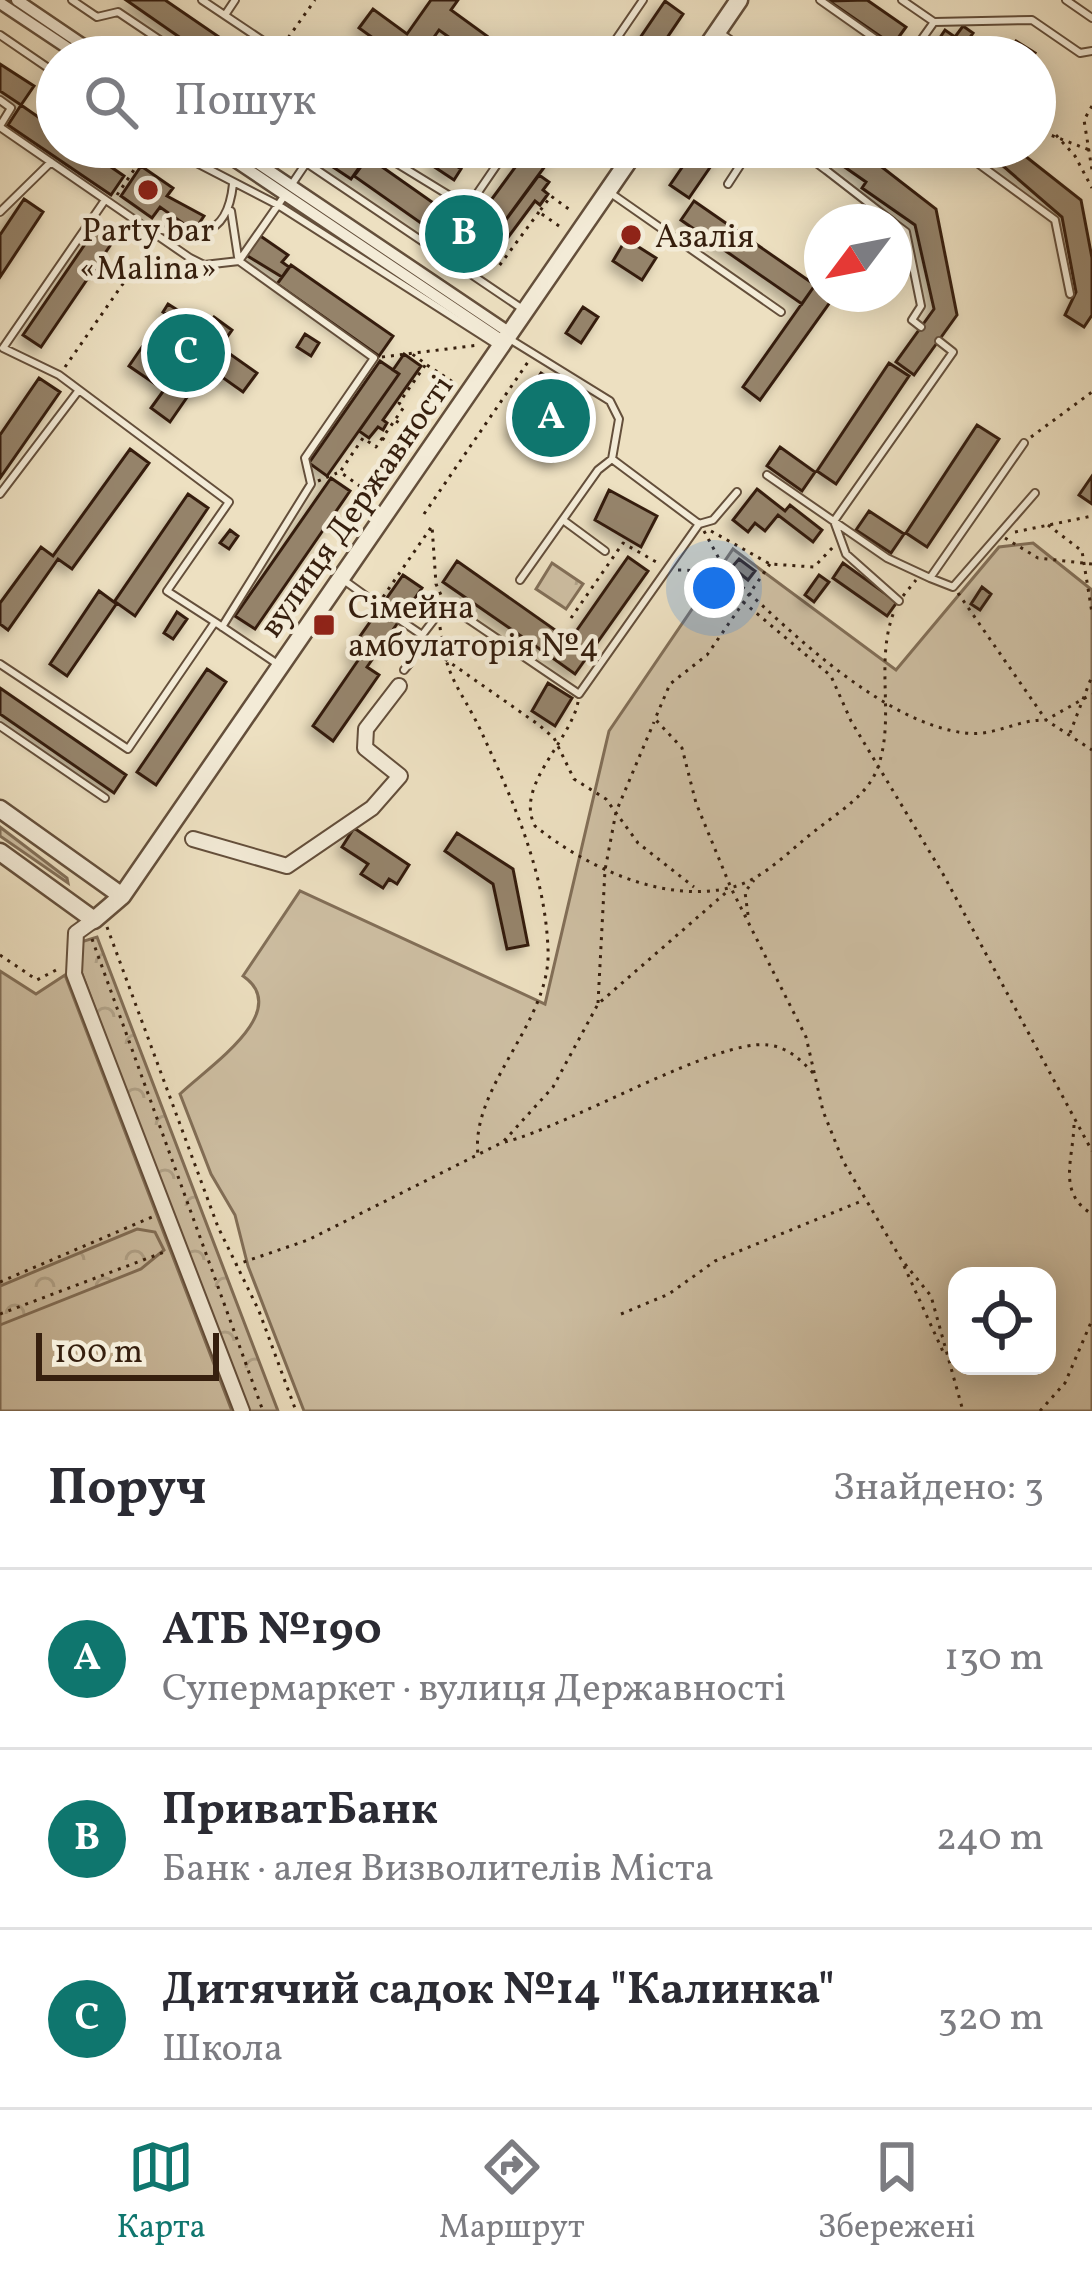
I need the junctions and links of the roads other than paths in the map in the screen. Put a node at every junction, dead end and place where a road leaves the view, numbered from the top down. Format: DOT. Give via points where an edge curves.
graph roads {
  1 [pos="17,0"];
  2 [pos="71,0"];
  3 [pos="202,0"];
  4 [pos="235,0"];
  5 [pos="643,0"];
  6 [pos="739,0"];
  7 [pos="820,0"];
  8 [pos="902,0"];
  9 [pos="1066,0"];
  10 [pos="0,3"];
  11 [pos="225,15"];
  12 [pos="1092,18"];
  13 [pos="934,22"];
  14 [pos="718,31"];
  15 [pos="0,35"];
  16 [pos="50,36"];
  17 [pos="70,36"];
  18 [pos="154,36"];
  19 [pos="253,36"];
  20 [pos="618,36"];
  21 [pos="715,36"];
  22 [pos="725,36"];
  23 [pos="874,36"];
  24 [pos="922,36"];
  25 [pos="1055,36"];
  26 [pos="1056,36"];
  27 [pos="1092,52"];
  28 [pos="36,60"];
  29 [pos="0,100"];
  30 [pos="0,126"];
  31 [pos="36,151"];
  32 [pos="45,168"];
  33 [pos="60,168"];
  34 [pos="204,168"];
  35 [pos="245,168"];
  36 [pos="256,168"];
  37 [pos="304,168"];
  38 [pos="314,168"];
  39 [pos="404,168"];
  40 [pos="495,168"];
  41 [pos="624,168"];
  42 [pos="738,168"];
  43 [pos="823,168"];
  44 [pos="984,168"];
  45 [pos="826,170"];
  46 [pos="233,184"];
  47 [pos="728,184"];
  48 [pos="608,191"];
  49 [pos="285,195"];
  50 [pos="108,202"];
  51 [pos="870,204"];
  52 [pos="231,206"];
  53 [pos="0,212"];
  54 [pos="144,227"];
  55 [pos="238,261"];
  56 [pos="912,262"];
  57 [pos="1070,294"];
  58 [pos="525,311"];
  59 [pos="781,312"];
  60 [pos="921,327"];
  61 [pos="505,340"];
  62 [pos="939,341"];
  63 [pos="1,350"];
  64 [pos="79,390"];
  65 [pos="1024,443"];
  66 [pos="612,459"];
  67 [pos="767,475"];
  68 [pos="737,492"];
  69 [pos="1035,493"];
  70 [pos="0,494"];
  71 [pos="563,520"];
  72 [pos="834,521"];
  73 [pos="699,524"];
  74 [pos="605,551"];
  75 [pos="341,578"];
  76 [pos="930,578"];
  77 [pos="520,580"];
  78 [pos="899,601"];
  79 [pos="380,605"];
  80 [pos="400,620"];
  81 [pos="218,625"];
  82 [pos="422,635"];
  83 [pos="0,664"];
  84 [pos="281,666"];
  85 [pos="404,670"];
  86 [pos="399,686"];
  87 [pos="0,726"];
  88 [pos="105,798"];
  89 [pos="0,809"];
  90 [pos="193,839"];
  91 [pos="0,852"];
  92 [pos="122,896"];
  93 [pos="91,922"];
  94 [pos="242,1411"];
  1 -- 17 [label="street"];
  2 -- 18 [label="lane" via="97,16 118,12"];
  3 -- 11 [label="lane"];
  4 -- 11 [label="lane"];
  5 -- 20 [label="lane"];
  6 -- 14 [label="street"];
  7 -- 23 [label="lane"];
  8 -- 13 [label="lane"];
  9 -- 12 [label="lane"];
  10 -- 16 [label="street"];
  11 -- 19 [label="lane"];
  13 -- 24 [label="lane"];
  13 -- 25 [label="lane" via="1032,20"];
  14 -- 21 [label="street"];
  14 -- 22 [label="lane"];
  15 -- 28 [label="lane"];
  26 -- 27 [label="lane"];
  29 -- 30 [label="lane" via="11,108"];
  30 -- 31 [label="lane"];
  32 -- 53 [label="lane"];
  33 -- 50 [label="lane"];
  34 -- 46 [label="lane"];
  35 -- 49 [label="street"];
  36 -- 49 [label="street"];
  37 -- 49 [label="lane"];
  38 -- 58 [label="lane"];
  39 -- 40 [label="lane" via="468,207"];
  41 -- 48 [label="street, вулиця Державності"];
  42 -- 47 [label="lane"];
  43 -- 45 [label="lane"];
  44 -- 57 [label="lane" via="1055,220"];
  45 -- 51 [label="lane"];
  46 -- 49 [label="lane"];
  46 -- 52 [label="lane"];
  48 -- 58 [label="street, вулиця Державності"];
  48 -- 59 [label="lane"];
  49 -- 55 [label="lane"];
  49 -- 61 [label="street"];
  49 -- 61 [label="lane"];
  50 -- 54 [label="lane"];
  50 -- 63 [label="lane"];
  52 -- 54 [label="lane" via="224,220 195,235"];
  52 -- 55 [label="lane"];
  54 -- 55 [label="lane" via="204,265"];
  55 -- 81 [label="lane" via="374,358 305,458 311,484"];
  56 -- 60 [label="lane" via="921,306 912,320"];
  58 -- 61 [label="street, вулиця Державності"];
  61 -- 66 [label="lane" via="610,401 620,419"];
  61 -- 75 [label="street, вулиця Державності"];
  62 -- 72 [label="lane" via="953,352"];
  63 -- 64 [label="lane"];
  64 -- 70 [label="lane"];
  64 -- 81 [label="lane" via="229,502 167,591"];
  65 -- 76 [label="lane"];
  66 -- 71 [label="lane"];
  66 -- 73 [label="lane"];
  67 -- 72 [label="lane"];
  68 -- 73 [label="lane"];
  69 -- 76 [label="lane" via="953,587"];
  71 -- 74 [label="lane"];
  71 -- 77 [label="lane"];
  72 -- 76 [label="lane"];
  72 -- 78 [label="lane" via="846,554"];
  73 -- 82 [label="lane" via="579,694 446,604"];
  75 -- 79 [label="lane"];
  75 -- 84 [label="street, вулиця Державності"];
  80 -- 82 [label="lane"];
  81 -- 83 [label="lane" via="128,749"];
  81 -- 84 [label="lane"];
  82 -- 85 [label="lane"];
  84 -- 92 [label="street, вулиця Державності"];
  86 -- 90 [label="street" via="366,729 365,748 400,776 372,808 287,866"];
  87 -- 88 [label="lane"];
  89 -- 92 [label="street"];
  91 -- 93 [label="street"];
  92 -- 93 [label="street, вулиця Державності"];
  93 -- 94 [label="street" via="76,933 74,974"];
}
